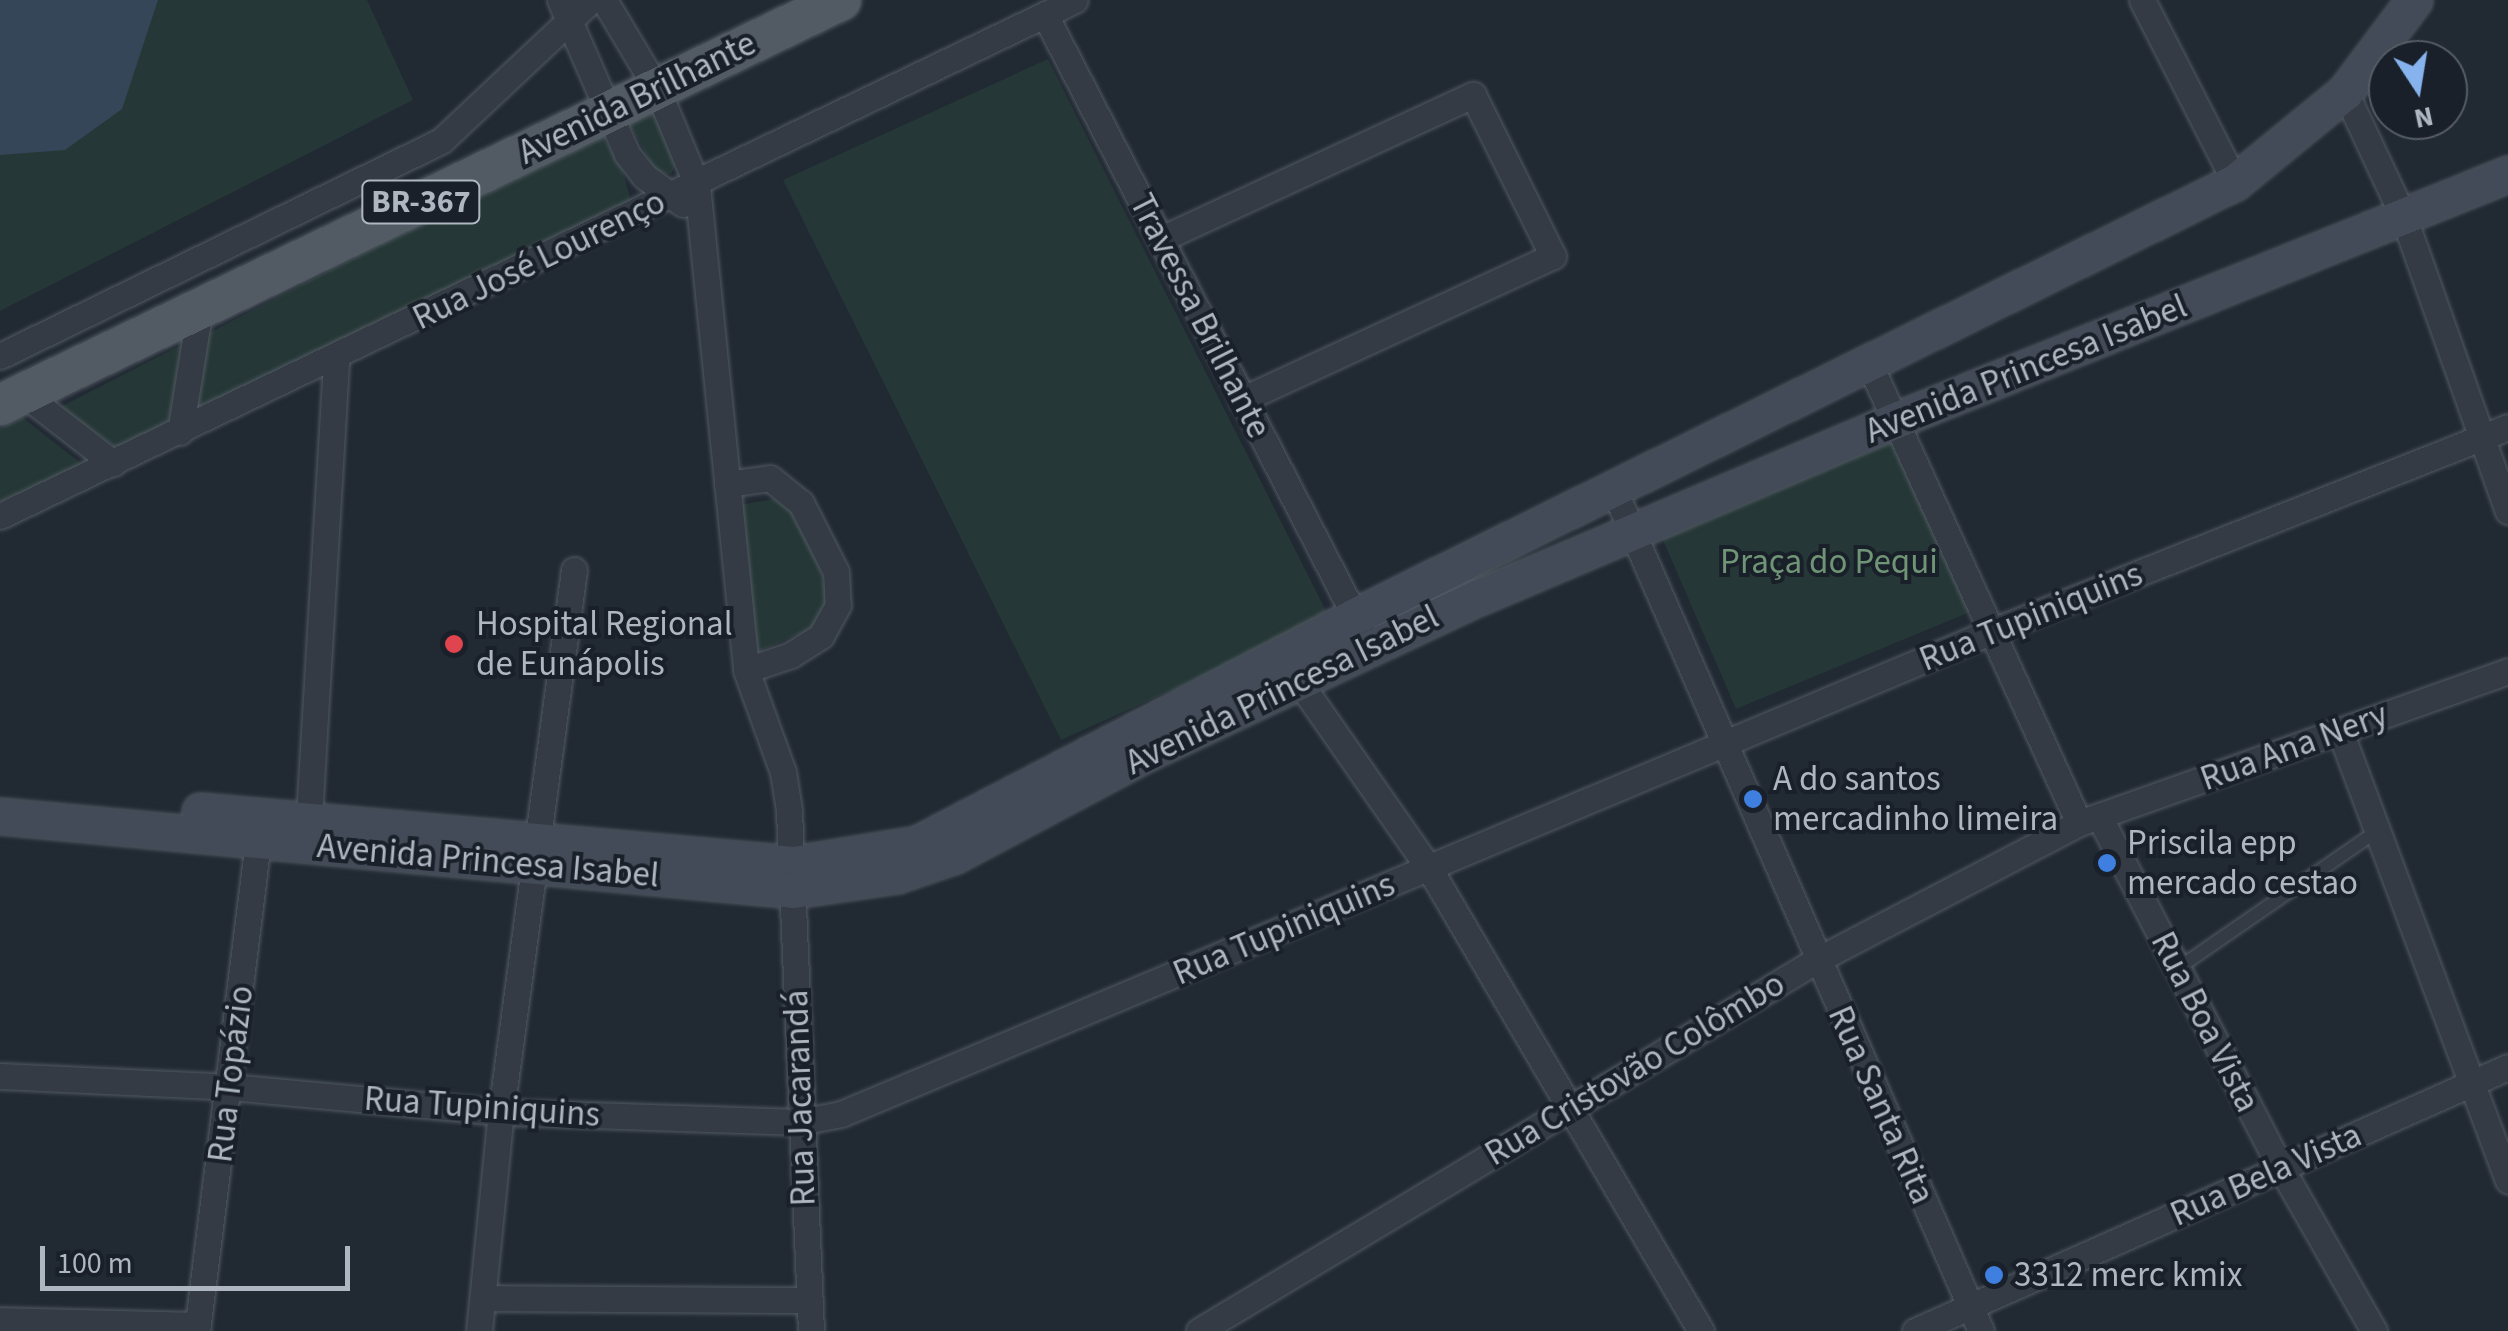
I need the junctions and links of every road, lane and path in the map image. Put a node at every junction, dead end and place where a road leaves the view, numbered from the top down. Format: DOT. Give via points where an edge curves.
graph roads {
  1 [pos="591,0"];
  2 [pos="604,0"];
  3 [pos="841,0"];
  4 [pos="1075,0"];
  5 [pos="2142,0"];
  6 [pos="2414,0"];
  7 [pos="566,11"];
  8 [pos="1045,15"];
  9 [pos="658,88"];
  10 [pos="2345,92"];
  11 [pos="607,113"];
  12 [pos="2508,174"];
  13 [pos="2236,182"];
  14 [pos="697,184"];
  15 [pos="671,197"];
  16 [pos="701,214"];
  17 [pos="2404,218"];
  18 [pos="1161,238"];
  19 [pos="200,309"];
  20 [pos="0,356"];
  21 [pos="327,362"];
  22 [pos="1869,362"];
  23 [pos="12,399"];
  24 [pos="1242,400"];
  25 [pos="1896,420"];
  26 [pos="2508,427"];
  27 [pos="180,432"];
  28 [pos="2482,438"];
  29 [pos="113,463"];
  30 [pos="726,484"];
  31 [pos="1615,492"];
  32 [pos="2508,511"];
  33 [pos="0,516"];
  34 [pos="1632,531"];
  35 [pos="1464,564"];
  36 [pos="574,570"];
  37 [pos="1480,597"];
  38 [pos="1363,631"];
  39 [pos="1990,632"];
  40 [pos="1289,668"];
  41 [pos="746,670"];
  42 [pos="2508,670"];
  43 [pos="2340,732"];
  44 [pos="1721,744"];
  45 [pos="0,793"];
  46 [pos="0,816"];
  47 [pos="2089,820"];
  48 [pos="260,828"];
  49 [pos="308,832"];
  50 [pos="2374,832"];
  51 [pos="535,849"];
  52 [pos="1428,868"];
  53 [pos="794,877"];
  54 [pos="1817,960"];
  55 [pos="2178,969"];
  56 [pos="2508,1067"];
  57 [pos="0,1076"];
  58 [pos="2471,1084"];
  59 [pos="230,1087"];
  60 [pos="1569,1108"];
  61 [pos="501,1112"];
  62 [pos="800,1122"];
  63 [pos="2281,1168"];
  64 [pos="2508,1181"];
  65 [pos="484,1298"];
  66 [pos="808,1300"];
  67 [pos="1970,1307"];
  68 [pos="0,1320"];
  69 [pos="198,1328"];
  70 [pos="479,1331"];
  71 [pos="810,1331"];
  72 [pos="1199,1331"];
  73 [pos="1700,1331"];
  74 [pos="1915,1331"];
  75 [pos="1981,1331"];
  76 [pos="2374,1331"];
  1 -- 7 [label="street"];
  2 -- 9 [label="street, Rua Jacarandá"];
  3 -- 9 [label="main road, Avenida Brilhante / BR-367"];
  4 -- 8 [label="street, Rua José Lourenço"];
  5 -- 13 [label="street"];
  6 -- 10 [label="main road, Avenida Princesa Isabel"];
  7 -- 11 [label="street"];
  7 -- 20 [label="street" via="442,140"];
  8 -- 14 [label="street, Rua José Lourenço"];
  8 -- 18 [label="street, Travessa Brilhante"];
  9 -- 11 [label="main road, Avenida Brilhante / BR-367"];
  9 -- 14 [label="street, Rua Jacarandá"];
  10 -- 13 [label="main road, Avenida Princesa Isabel"];
  10 -- 17 [label="street"];
  11 -- 15 [label="street" via="627,154"];
  11 -- 19 [label="main road, Avenida Brilhante / BR-367"];
  12 -- 17 [label="main road, Avenida Princesa Isabel"];
  13 -- 22 [label="main road, Avenida Princesa Isabel"];
  14 -- 15 [label="street, Rua José Lourenço"];
  14 -- 16 [label="street, Rua Jacarandá"];
  15 -- 16 [label="street"];
  15 -- 21 [label="street, Rua José Lourenço"];
  16 -- 30 [label="street, Rua Jacarandá"];
  17 -- 25 [label="main road, Avenida Princesa Isabel"];
  17 -- 28 [label="street"];
  18 -- 24 [label="street, Travessa Brilhante"];
  18 -- 24 [label="street" via="1474,94 1553,256"];
  19 -- 23 [label="main road, Avenida Brilhante / BR-367"];
  19 -- 27 [label="street"];
  21 -- 27 [label="street, Rua José Lourenço"];
  21 -- 49 [label="street" via="336,362"];
  22 -- 25 [label="street, Rua Boa Vista"];
  22 -- 31 [label="main road, Avenida Princesa Isabel"];
  23 -- 29 [label="street"];
  24 -- 38 [label="street, Travessa Brilhante"];
  25 -- 34 [label="main road, Avenida Princesa Isabel"];
  25 -- 39 [label="street, Rua Boa Vista"];
  26 -- 28 [label="street, Rua Tupiniquins"];
  27 -- 29 [label="street, Rua José Lourenço"];
  28 -- 32 [label="street"];
  28 -- 39 [label="street, Rua Tupiniquins"];
  29 -- 33 [label="street, Rua José Lourenço"];
  30 -- 41 [label="street, Rua Jacarandá"];
  30 -- 41 [label="street" via="770,478 801,503 836,572 838,605 821,636"];
  31 -- 34 [label="street, Rua Santa Rita"];
  31 -- 35 [label="main road, Avenida Princesa Isabel"];
  34 -- 37 [label="main road, Avenida Princesa Isabel"];
  34 -- 44 [label="street, Rua Santa Rita"];
  35 -- 37 [label="main road"];
  35 -- 38 [label="main road, Avenida Princesa Isabel"];
  36 -- 51 [label="street"];
  37 -- 38 [label="main road, Avenida Princesa Isabel"];
  38 -- 40 [label="main road, Avenida Princesa Isabel"];
  39 -- 44 [label="street, Rua Tupiniquins"];
  39 -- 47 [label="street, Rua Boa Vista"];
  40 -- 52 [label="street"];
  40 -- 53 [label="main road, Avenida Princesa Isabel" via="942,833"];
  41 -- 53 [label="street, Rua Jacarandá" via="783,772"];
  42 -- 43 [label="street, Rua Ana Nery"];
  43 -- 47 [label="street, Rua Ana Nery"];
  43 -- 50 [label="street"];
  44 -- 52 [label="street, Rua Tupiniquins"];
  44 -- 54 [label="street, Rua Santa Rita"];
  45 -- 48 [label="main road, Avenida Princesa Isabel"];
  46 -- 48 [label="main road, Avenida Princesa Isabel"];
  47 -- 54 [label="street, Rua Cristovão Colômbo"];
  47 -- 55 [label="street, Rua Boa Vista"];
  48 -- 49 [label="main road, Avenida Princesa Isabel"];
  48 -- 59 [label="street, Rua Topázio"];
  49 -- 51 [label="main road, Avenida Princesa Isabel"];
  50 -- 55 [label="lane"];
  50 -- 58 [label="street"];
  51 -- 53 [label="main road, Avenida Princesa Isabel"];
  51 -- 61 [label="street"];
  52 -- 60 [label="street"];
  52 -- 62 [label="street, Rua Tupiniquins" via="914,1086"];
  53 -- 62 [label="street, Rua Jacarandá"];
  54 -- 60 [label="street, Rua Cristovão Colômbo"];
  54 -- 67 [label="street, Rua Santa Rita"];
  55 -- 63 [label="street, Rua Boa Vista"];
  56 -- 58 [label="street, Rua Bela Vista"];
  57 -- 59 [label="street, Rua Tupiniquins"];
  58 -- 63 [label="street, Rua Bela Vista"];
  58 -- 64 [label="street"];
  59 -- 61 [label="street, Rua Tupiniquins"];
  59 -- 69 [label="street, Rua Topázio"];
  60 -- 72 [label="street, Rua Cristovão Colômbo"];
  60 -- 73 [label="street"];
  61 -- 62 [label="street, Rua Tupiniquins"];
  61 -- 65 [label="street"];
  62 -- 66 [label="street, Rua Jacarandá"];
  63 -- 67 [label="street, Rua Bela Vista"];
  63 -- 76 [label="street, Rua Boa Vista"];
  65 -- 66 [label="street"];
  65 -- 70 [label="street"];
  66 -- 71 [label="street, Rua Jacarandá"];
  67 -- 74 [label="street, Rua Bela Vista"];
  67 -- 75 [label="street, Rua Santa Rita"];
  68 -- 69 [label="street"];
}
